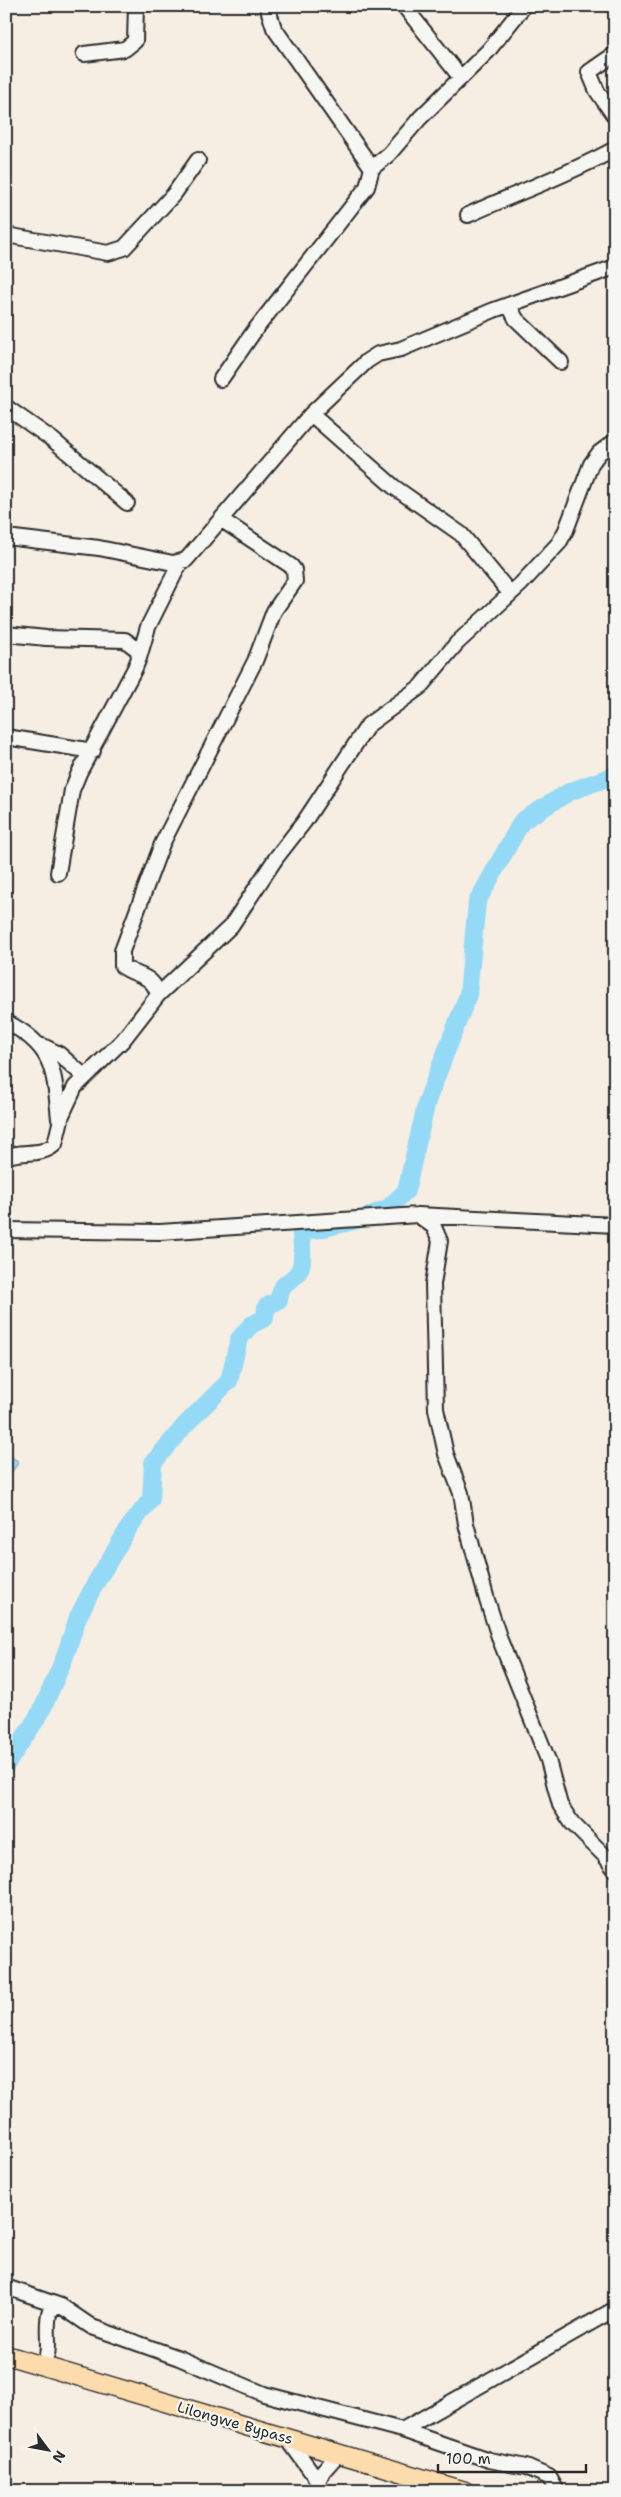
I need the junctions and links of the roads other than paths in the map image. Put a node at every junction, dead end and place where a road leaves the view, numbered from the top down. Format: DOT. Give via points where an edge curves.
graph roads {
  1 [pos="136,6"];
  2 [pos="266,6"];
  3 [pos="404,6"];
  4 [pos="524,6"];
  5 [pos="84,54"];
  6 [pos="615,54"];
  7 [pos="461,78"];
  8 [pos="615,117"];
  9 [pos="615,149"];
  10 [pos="198,160"];
  11 [pos="372,168"];
  12 [pos="468,215"];
  13 [pos="6,236"];
  14 [pos="615,266"];
  15 [pos="509,305"];
  16 [pos="561,362"];
  17 [pos="221,380"];
  18 [pos="6,407"];
  19 [pos="311,414"];
  20 [pos="615,441"];
  21 [pos="127,503"];
  22 [pos="222,520"];
  23 [pos="6,537"];
  24 [pos="180,563"];
  25 [pos="510,592"];
  26 [pos="6,634"];
  27 [pos="139,658"];
  28 [pos="6,737"];
  29 [pos="93,751"];
  30 [pos="58,873"];
  31 [pos="158,995"];
  32 [pos="6,1022"];
  33 [pos="40,1044"];
  34 [pos="85,1078"];
  35 [pos="60,1127"];
  36 [pos="6,1157"];
  37 [pos="418,1215"];
  38 [pos="615,1225"];
  39 [pos="12,1230"];
  40 [pos="6,1241"];
  41 [pos="615,1870"];
  42 [pos="6,2287"];
  43 [pos="61,2306"];
  44 [pos="615,2309"];
  45 [pos="6,2355"];
  46 [pos="46,2355"];
  47 [pos="402,2430"];
  48 [pos="287,2438"];
  49 [pos="339,2453"];
  50 [pos="319,2486"];
  51 [pos="465,2491"];
  52 [pos="557,2491"];
  1 -- 5 [label="street" via="135,41 125,49"];
  2 -- 11 [label="street" via="274,28"];
  3 -- 7 [label="street"];
  4 -- 7 [label="street" via="488,51"];
  6 -- 8 [label="street" via="589,72 597,91"];
  7 -- 11 [label="street"];
  9 -- 12 [label="street"];
  10 -- 13 [label="street" via="174,194 124,248 116,252"];
  11 -- 17 [label="street" via="367,187 255,330"];
  14 -- 15 [label="street"];
  15 -- 16 [label="street" via="516,319"];
  15 -- 19 [label="street" via="401,349 378,354"];
  18 -- 21 [label="street" via="53,440"];
  19 -- 22 [label="street"];
  19 -- 25 [label="street" via="394,487 461,534"];
  20 -- 25 [label="street" via="591,464 559,543"];
  22 -- 24 [label="street"];
  22 -- 31 [label="street" via="291,566 296,576 274,611 255,660 162,844 122,951 122,966 150,978"];
  23 -- 24 [label="street" via="99,548"];
  24 -- 27 [label="street" via="148,627"];
  25 -- 31 [label="street" via="447,653 410,697 368,725 231,926"];
  26 -- 27 [label="street" via="125,640 138,650"];
  27 -- 29 [label="street"];
  28 -- 29 [label="street"];
  29 -- 30 [label="street" via="72,790"];
  31 -- 34 [label="street" via="123,1040"];
  32 -- 33 [label="street"];
  33 -- 34 [label="street" via="59,1054"];
  33 -- 35 [label="street" via="51,1065"];
  34 -- 35 [label="street" via="68,1100"];
  35 -- 36 [label="street" via="55,1144 49,1150 14,1153"];
  37 -- 38 [label="street"];
  37 -- 39 [label="street" via="160,1232"];
  37 -- 41 [label="street" via="434,1227 440,1241 433,1284 436,1409 487,1600 548,1760 560,1805"];
  39 -- 40 [label="street"];
  42 -- 43 [label="street"];
  43 -- 46 [label="street" via="50,2310 46,2321 49,2344"];
  43 -- 47 [label="street" via="92,2327 179,2358 264,2394"];
  44 -- 47 [label="street"];
  45 -- 48 [label="main road, Lilongwe Bypass"];
  47 -- 52 [label="street" via="549,2477"];
  48 -- 49 [label="main road, Lilongwe Bypass"];
  48 -- 50 [label="street"];
  49 -- 50 [label="street" via="323,2471"];
  49 -- 51 [label="main road, Lilongwe Bypass"];
}
